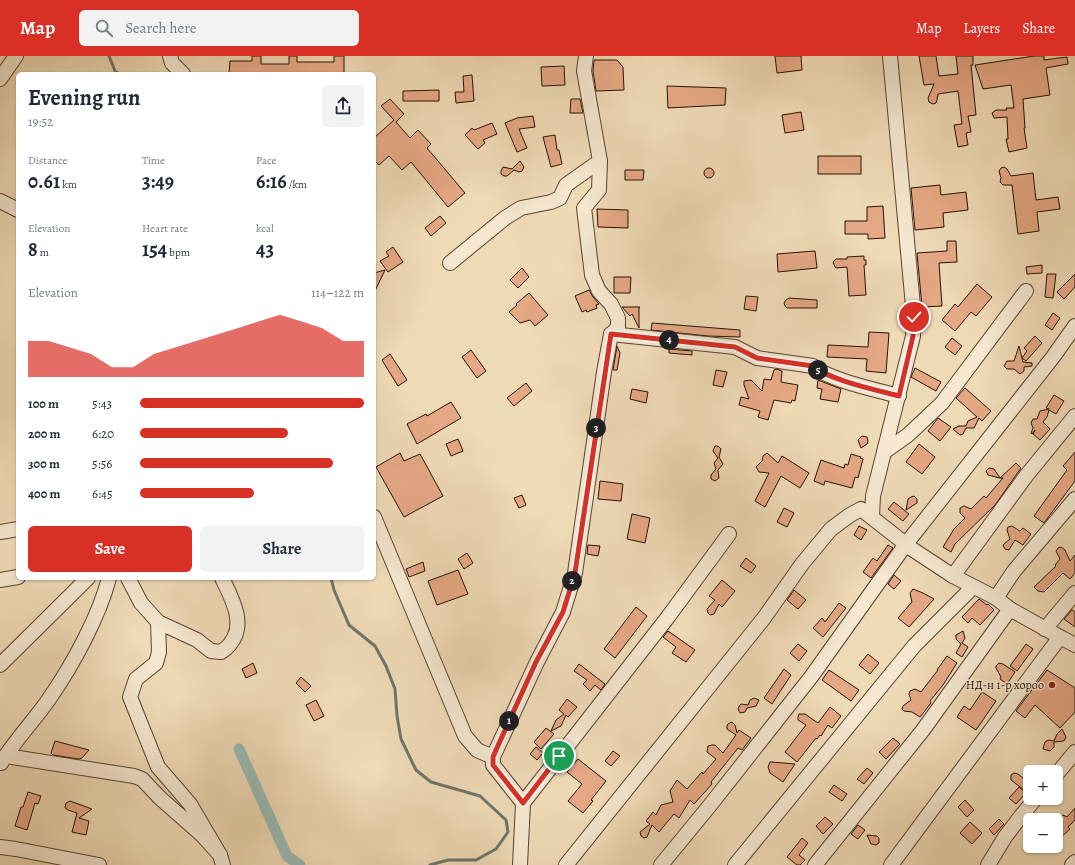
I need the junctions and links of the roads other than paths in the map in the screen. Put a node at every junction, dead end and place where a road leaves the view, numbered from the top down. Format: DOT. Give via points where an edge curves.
graph roads {
  1 [pos="16,56"];
  2 [pos="170,56"];
  3 [pos="586,56"];
  4 [pos="890,56"];
  5 [pos="181,72"];
  6 [pos="0,79"];
  7 [pos="600,161"];
  8 [pos="0,201"];
  9 [pos="16,209"];
  10 [pos="450,263"];
  11 [pos="1026,291"];
  12 [pos="1075,326"];
  13 [pos="611,334"];
  14 [pos="899,396"];
  15 [pos="1075,416"];
  16 [pos="884,452"];
  17 [pos="1075,500"];
  18 [pos="872,517"];
  19 [pos="376,524"];
  20 [pos="16,529"];
  21 [pos="0,532"];
  22 [pos="729,534"];
  23 [pos="906,544"];
  24 [pos="953,576"];
  25 [pos="16,577"];
  26 [pos="0,580"];
  27 [pos="86,580"];
  28 [pos="109,580"];
  29 [pos="129,580"];
  30 [pos="223,580"];
  31 [pos="973,587"];
  32 [pos="1075,593"];
  33 [pos="996,598"];
  34 [pos="1010,609"];
  35 [pos="158,622"];
  36 [pos="1045,629"];
  37 [pos="1060,637"];
  38 [pos="1075,645"];
  39 [pos="0,665"];
  40 [pos="1075,752"];
  41 [pos="493,757"];
  42 [pos="2,760"];
  43 [pos="1063,767"];
  44 [pos="523,803"];
  45 [pos="1030,805"];
  46 [pos="0,847"];
  47 [pos="222,860"];
  48 [pos="1075,862"];
  49 [pos="100,865"];
  50 [pos="520,865"];
  51 [pos="566,865"];
  52 [pos="661,865"];
  53 [pos="735,865"];
  54 [pos="815,865"];
  55 [pos="891,865"];
  56 [pos="988,865"];
  57 [pos="1072,865"];
  1 -- 6 [label="street"];
  2 -- 5 [label="street" via="172,63"];
  3 -- 7 [label="street" via="584,71"];
  4 -- 14 [label="street" via="914,317 913,336"];
  7 -- 10 [label="street" via="566,185 560,198 521,208"];
  7 -- 13 [label="street" via="599,190 584,208 592,275 599,291 612,304 618,318 618,328"];
  8 -- 9 [label="street"];
  11 -- 16 [label="street" via="942,403 908,435"];
  12 -- 23 [label="street"];
  13 -- 14 [label="street" via="735,347 757,358 813,366 862,386"];
  13 -- 41 [label="street" via="575,573 563,612 536,662"];
  14 -- 16 [label="street"];
  15 -- 24 [label="street" via="1026,476"];
  16 -- 18 [label="street" via="873,496"];
  17 -- 33 [label="street" via="1014,571"];
  18 -- 23 [label="street"];
  18 -- 51 [label="street" via="861,509 832,529"];
  19 -- 41 [label="street" via="465,736 477,750"];
  20 -- 21 [label="street"];
  22 -- 44 [label="street"];
  23 -- 24 [label="street"];
  23 -- 52 [label="street" via="811,677"];
  24 -- 31 [label="street"];
  25 -- 26 [label="street"];
  27 -- 39 [label="street"];
  28 -- 42 [label="street" via="90,628 71,666 49,700"];
  29 -- 35 [label="street" via="141,603"];
  30 -- 35 [label="street" via="236,609 238,627 231,643 221,652 212,651 197,640"];
  31 -- 33 [label="street"];
  31 -- 53 [label="street" via="914,646"];
  32 -- 36 [label="street"];
  33 -- 34 [label="street"];
  34 -- 36 [label="street"];
  34 -- 54 [label="street" via="923,730"];
  35 -- 47 [label="street" via="159,652 156,664 136,680 130,697 158,767 190,804"];
  36 -- 37 [label="street"];
  37 -- 38 [label="street"];
  37 -- 55 [label="street"];
  40 -- 43 [label="street"];
  41 -- 44 [label="street" via="493,765"];
  42 -- 47 [label="street" via="142,779 202,835"];
  44 -- 50 [label="street"];
  45 -- 56 [label="street"];
  46 -- 49 [label="street"];
  48 -- 57 [label="street"];
}
